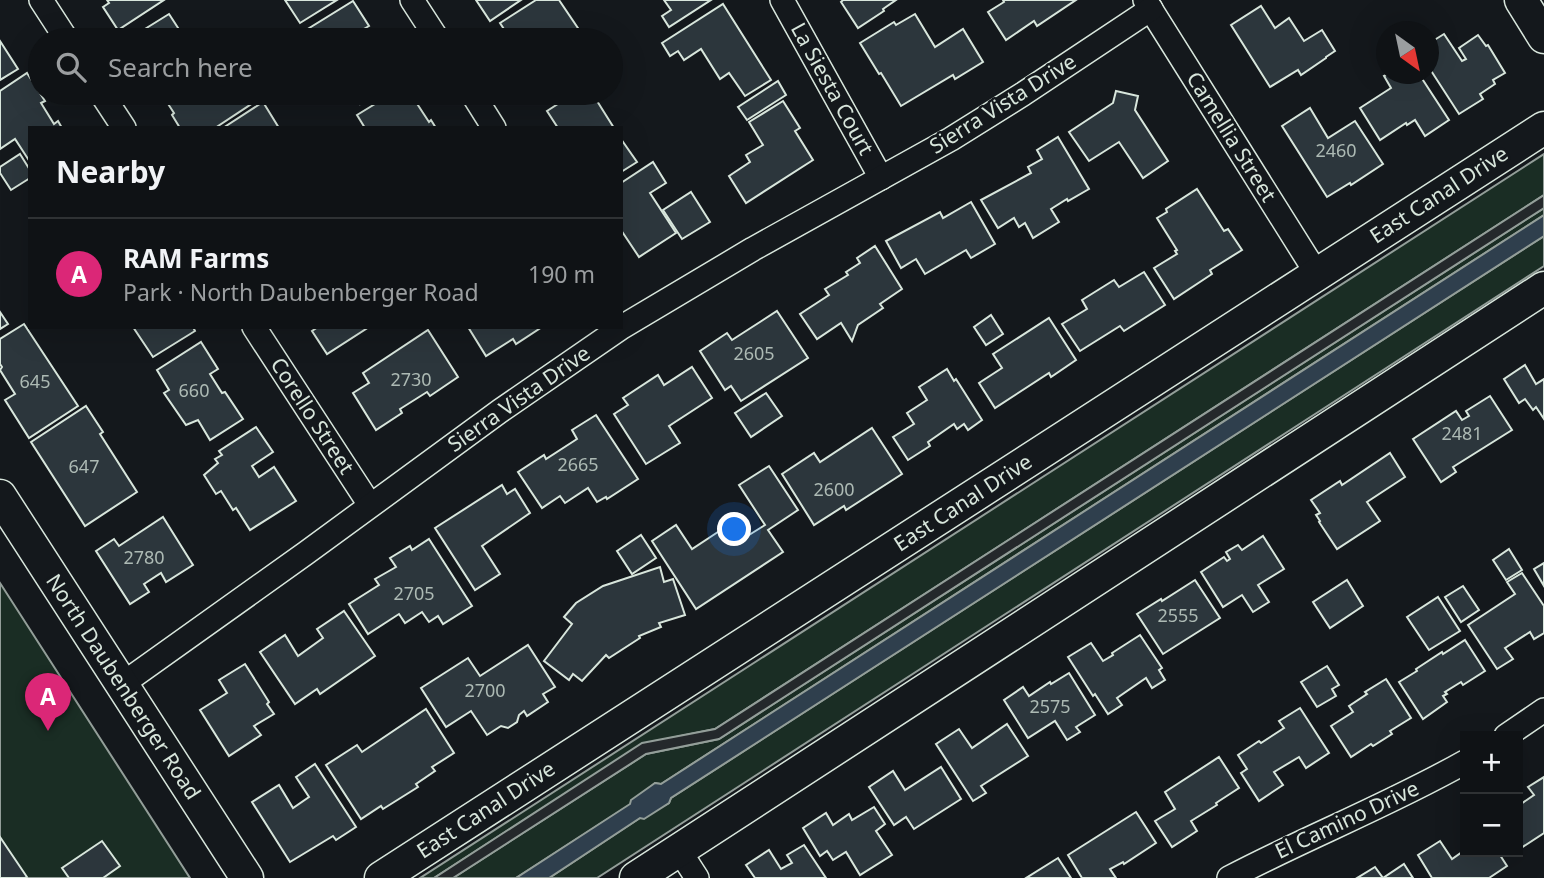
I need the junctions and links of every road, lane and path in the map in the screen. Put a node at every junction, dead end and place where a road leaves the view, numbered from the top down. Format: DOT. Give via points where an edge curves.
graph roads {
  1 [pos="41,0"];
  2 [pos="412,0"];
  3 [pos="782,0"];
  4 [pos="1521,0"];
  5 [pos="1148,5"];
  6 [pos="59,28"];
  7 [pos="430,28"];
  8 [pos="1544,37"];
  9 [pos="109,105"];
  10 [pos="480,105"];
  11 [pos="123,126"];
  12 [pos="493,126"];
  13 [pos="1544,128"];
  14 [pos="881,178"];
  15 [pos="1317,274"];
  16 [pos="1544,288"];
  17 [pos="623,325"];
  18 [pos="255,329"];
  19 [pos="618,329"];
  20 [pos="0,496"];
  21 [pos="370,505"];
  22 [pos="121,685"];
  23 [pos="1544,710"];
  24 [pos="1513,731"];
  25 [pos="1460,764"];
  26 [pos="679,850"];
  27 [pos="247,878"];
  28 [pos="381,878"];
  29 [pos="636,878"];
  30 [pos="697,878"];
  31 [pos="1229,878"];
  1 -- 6 [label="street"];
  2 -- 7 [label="street"];
  3 -- 14 [label="street, La Siesta Court"];
  4 -- 8 [label="main road"];
  5 -- 14 [label="street, Sierra Vista Drive" via="1013,101"];
  5 -- 15 [label="street, Camellia Street"];
  9 -- 11 [label="street"];
  10 -- 12 [label="street"];
  13 -- 15 [label="main road, East Canal Drive"];
  14 -- 17 [label="street, Sierra Vista Drive"];
  15 -- 28 [label="main road, East Canal Drive"];
  16 -- 26 [label="main road"];
  18 -- 21 [label="street, Corello Street"];
  19 -- 21 [label="street, Sierra Vista Drive"];
  20 -- 22 [label="main road, North Daubenberger Road"];
  21 -- 22 [label="street, Sierra Vista Drive"];
  22 -- 27 [label="main road, North Daubenberger Road"];
  23 -- 24 [label="street"];
  25 -- 31 [label="street, El Camino Drive"];
  26 -- 29 [label="main road"];
  26 -- 30 [label="street"];
}
